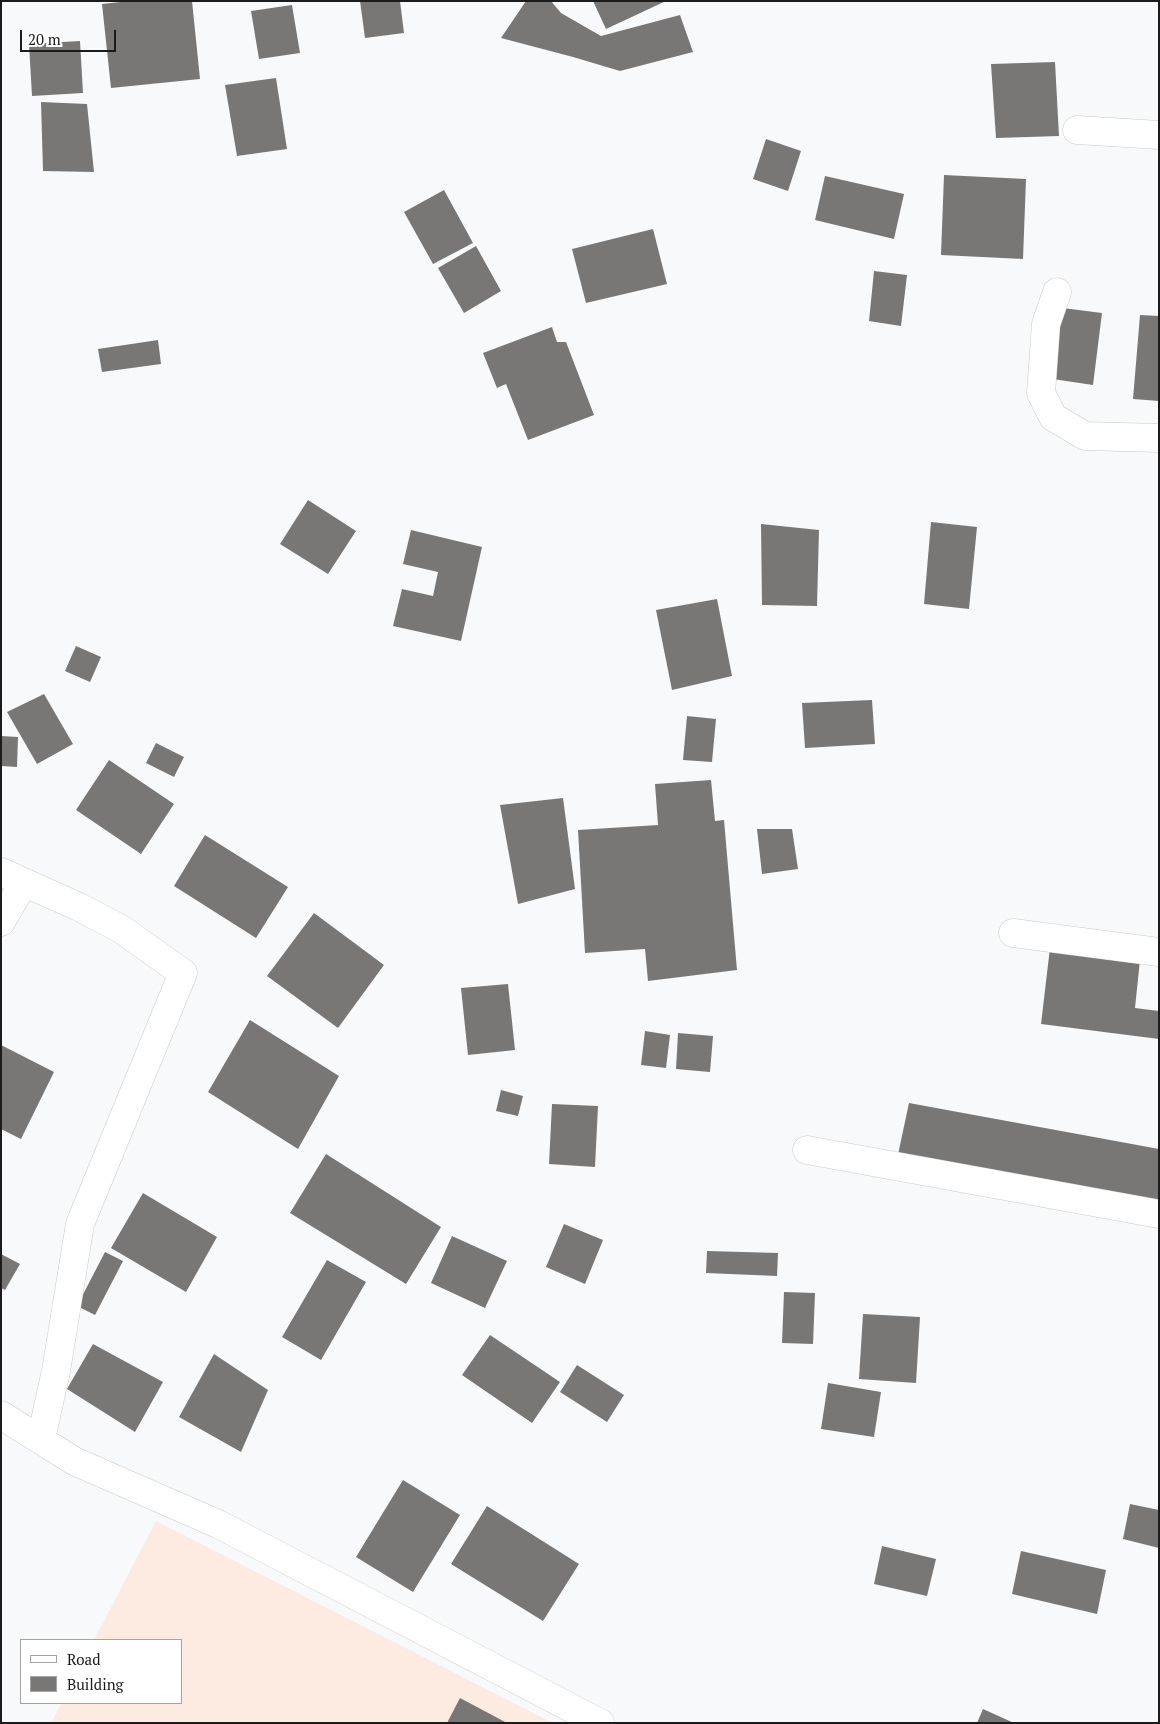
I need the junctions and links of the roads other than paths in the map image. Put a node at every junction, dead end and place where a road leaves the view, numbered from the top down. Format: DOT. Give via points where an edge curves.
graph roads {
  1 [pos="1077,130"];
  2 [pos="1159,134"];
  3 [pos="1057,292"];
  4 [pos="1159,438"];
  5 [pos="12,877"];
  6 [pos="1,922"];
  7 [pos="1013,933"];
  8 [pos="1159,952"];
  9 [pos="806,1150"];
  10 [pos="1159,1214"];
  11 [pos="1,1415"];
  12 [pos="41,1439"];
  13 [pos="600,1723"];
  1 -- 2 [label="street"];
  3 -- 4 [label="street" via="1046,324 1041,393 1052,417 1085,436"];
  5 -- 6 [label="street"];
  5 -- 12 [label="street" via="121,929 183,973 80,1224 56,1371"];
  7 -- 8 [label="street"];
  9 -- 10 [label="street"];
  11 -- 12 [label="street"];
  12 -- 13 [label="street" via="74,1461 218,1524"];
}
